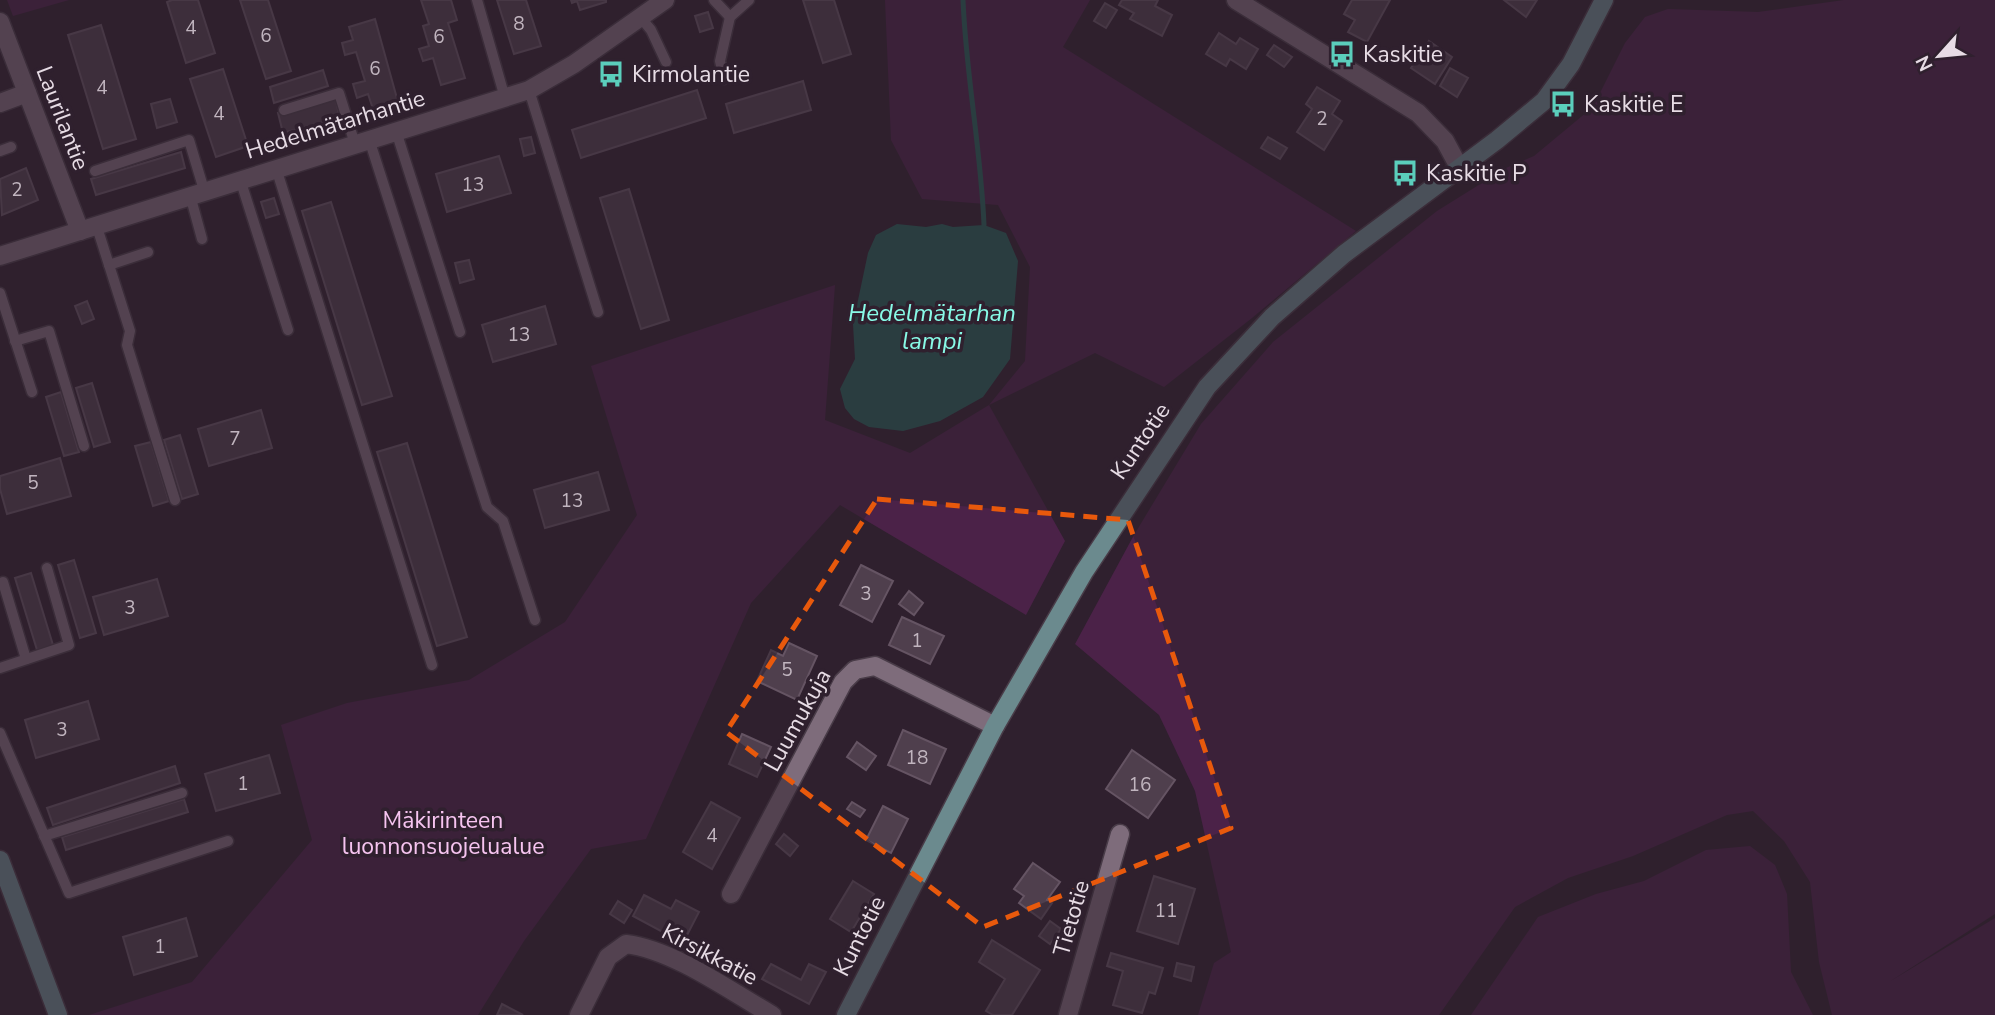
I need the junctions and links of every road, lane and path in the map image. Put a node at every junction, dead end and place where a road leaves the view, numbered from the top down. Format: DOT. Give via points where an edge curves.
graph roads {
  1 [pos="477,0"];
  2 [pos="665,0"];
  3 [pos="714,0"];
  4 [pos="749,0"];
  5 [pos="1236,0"];
  6 [pos="1604,0"];
  7 [pos="641,18"];
  8 [pos="730,18"];
  9 [pos="0,22"];
  10 [pos="666,62"];
  11 [pos="724,79"];
  12 [pos="529,90"];
  13 [pos="27,93"];
  14 [pos="505,97"];
  15 [pos="0,103"];
  16 [pos="284,110"];
  17 [pos="396,131"];
  18 [pos="362,142"];
  19 [pos="11,147"];
  20 [pos="0,151"];
  21 [pos="1459,167"];
  22 [pos="276,168"];
  23 [pos="95,171"];
  24 [pos="240,179"];
  25 [pos="197,193"];
  26 [pos="88,228"];
  27 [pos="202,239"];
  28 [pos="148,253"];
  29 [pos="0,256"];
  30 [pos="109,265"];
  31 [pos="0,293"];
  32 [pos="598,313"];
  33 [pos="288,330"];
  34 [pos="460,332"];
  35 [pos="16,341"];
  36 [pos="32,392"];
  37 [pos="84,446"];
  38 [pos="175,500"];
  39 [pos="47,568"];
  40 [pos="3,582"];
  41 [pos="535,620"];
  42 [pos="26,659"];
  43 [pos="432,664"];
  44 [pos="0,668"];
  45 [pos="995,726"];
  46 [pos="0,733"];
  47 [pos="182,793"];
  48 [pos="1120,834"];
  49 [pos="44,836"];
  50 [pos="228,841"];
  51 [pos="0,860"];
  52 [pos="731,894"];
  53 [pos="58,1015"];
  54 [pos="579,1015"];
  55 [pos="772,1015"];
  56 [pos="846,1015"];
  57 [pos="1068,1015"];
  1 -- 14 [label="lane"];
  2 -- 7 [label="street, Hedelmätarhantie"];
  3 -- 8 [label="lane"];
  4 -- 8 [label="lane"];
  5 -- 21 [label="street" via="1418,113 1445,141"];
  6 -- 21 [label="street, Kuntotie" via="1571,65 1544,101"];
  7 -- 10 [label="lane"];
  7 -- 12 [label="street, Hedelmätarhantie"];
  8 -- 11 [label="lane" via="720,61"];
  9 -- 13 [label="street, Laurilantie"];
  12 -- 14 [label="street, Hedelmätarhantie"];
  12 -- 32 [label="lane"];
  13 -- 15 [label="street"];
  13 -- 26 [label="street, Laurilantie"];
  14 -- 17 [label="street, Hedelmätarhantie"];
  16 -- 18 [label="lane" via="339,93"];
  17 -- 18 [label="street, Hedelmätarhantie"];
  17 -- 34 [label="lane"];
  18 -- 22 [label="street, Hedelmätarhantie"];
  18 -- 41 [label="lane" via="487,507 503,521"];
  19 -- 20 [label="lane"];
  21 -- 45 [label="street, Kuntotie" via="1272,317 1208,387 1084,572"];
  22 -- 24 [label="street, Hedelmätarhantie"];
  22 -- 43 [label="lane"];
  23 -- 25 [label="lane" via="189,140"];
  24 -- 25 [label="street, Hedelmätarhantie"];
  24 -- 33 [label="lane"];
  25 -- 26 [label="street, Hedelmätarhantie"];
  25 -- 27 [label="lane"];
  26 -- 29 [label="street, Hedelmätarhantie"];
  26 -- 30 [label="lane"];
  28 -- 30 [label="lane"];
  30 -- 38 [label="lane" via="130,331 127,345"];
  31 -- 35 [label="lane"];
  35 -- 36 [label="lane"];
  35 -- 37 [label="lane" via="49,331"];
  39 -- 42 [label="lane" via="69,645"];
  40 -- 42 [label="lane"];
  42 -- 44 [label="lane"];
  45 -- 52 [label="street, Luumukuja" via="875,666 855,670 844,682"];
  45 -- 56 [label="street, Kuntotie"];
  46 -- 49 [label="lane"];
  47 -- 49 [label="lane"];
  48 -- 57 [label="street, Tietotie"];
  49 -- 50 [label="lane" via="69,893"];
  51 -- 53 [label="street"];
  54 -- 55 [label="street, Kirsikkatie" via="608,957 626,944 695,971"];
}
